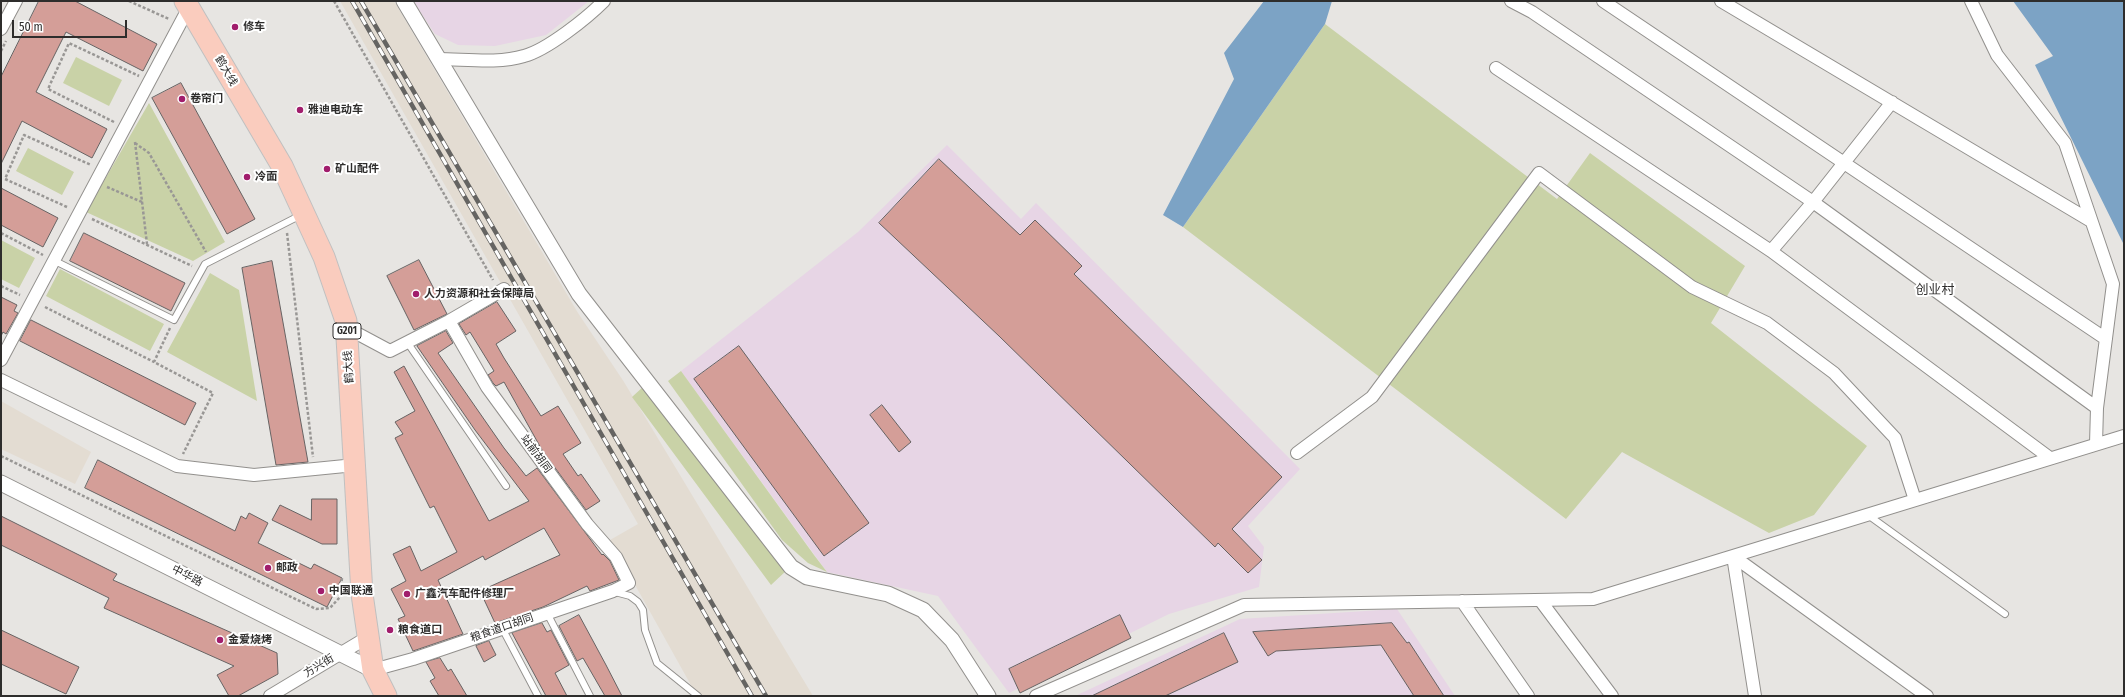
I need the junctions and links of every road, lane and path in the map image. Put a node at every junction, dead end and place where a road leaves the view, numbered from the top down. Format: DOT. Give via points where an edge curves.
graph roads {
  1 [pos="16,1"];
  2 [pos="129,1"];
  3 [pos="334,1"];
  4 [pos="404,1"];
  5 [pos="604,1"];
  6 [pos="1510,1"];
  7 [pos="1603,1"];
  8 [pos="1721,1"];
  9 [pos="1971,1"];
  10 [pos="185,11"];
  11 [pos="1,29"];
  12 [pos="438,59"];
  13 [pos="1496,68"];
  14 [pos="149,81"];
  15 [pos="1892,102"];
  16 [pos="125,127"];
  17 [pos="135,143"];
  18 [pos="1844,163"];
  19 [pos="96,182"];
  20 [pos="142,202"];
  21 [pos="1813,202"];
  22 [pos="304,214"];
  23 [pos="2091,220"];
  24 [pos="286,223"];
  25 [pos="1,233"];
  26 [pos="148,245"];
  27 [pos="1771,251"];
  28 [pos="55,261"];
  29 [pos="211,261"];
  30 [pos="1,286"];
  31 [pos="502,291"];
  32 [pos="33,301"];
  33 [pos="174,320"];
  34 [pos="449,321"];
  35 [pos="347,328"];
  36 [pos="2106,339"];
  37 [pos="408,342"];
  38 [pos="1,360"];
  39 [pos="154,362"];
  40 [pos="1,380"];
  41 [pos="2097,408"];
  42 [pos="2124,436"];
  43 [pos="2096,444"];
  44 [pos="1296,453"];
  45 [pos="1,456"];
  46 [pos="2050,458"];
  47 [pos="355,464"];
  48 [pos="177,466"];
  49 [pos="314,469"];
  50 [pos="1,482"];
  51 [pos="506,486"];
  52 [pos="1915,500"];
  53 [pos="1867,514"];
  54 [pos="1733,556"];
  55 [pos="343,573"];
  56 [pos="629,583"];
  57 [pos="613,591"];
  58 [pos="1540,600"];
  59 [pos="1462,601"];
  60 [pos="547,613"];
  61 [pos="2006,614"];
  62 [pos="502,628"];
  63 [pos="368,637"];
  64 [pos="340,654"];
  65 [pos="373,670"];
  66 [pos="270,696"];
  67 [pos="386,696"];
  68 [pos="538,696"];
  69 [pos="590,696"];
  70 [pos="698,696"];
  71 [pos="988,696"];
  72 [pos="1036,696"];
  73 [pos="1528,696"];
  74 [pos="1612,696"];
  75 [pos="1755,696"];
  76 [pos="1927,696"];
  1 -- 11 [label="street"];
  2 -- 10 [label="path"];
  3 -- 31 [label="path"];
  4 -- 12 [label="street"];
  5 -- 12 [label="street" via="553,41 524,56 498,60"];
  6 -- 21 [label="street" via="1532,12"];
  7 -- 18 [label="street"];
  8 -- 15 [label="street"];
  9 -- 23 [label="street" via="1997,55 2065,143"];
  10 -- 14 [label="street"];
  10 -- 22 [label="highway, 鹤大线 / G201" via="282,166"];
  12 -- 71 [label="street" via="579,294 791,567 807,577 888,594 923,610 952,640"];
  13 -- 27 [label="street"];
  14 -- 16 [label="street"];
  14 -- 16 [label="path" via="69,43 48,88"];
  15 -- 18 [label="street"];
  15 -- 23 [label="street"];
  16 -- 17 [label="path" via="134,132"];
  16 -- 19 [label="street"];
  17 -- 20 [label="path"];
  17 -- 29 [label="path" via="149,153"];
  18 -- 21 [label="street"];
  18 -- 36 [label="street"];
  19 -- 20 [label="path"];
  19 -- 28 [label="street"];
  20 -- 26 [label="path"];
  21 -- 27 [label="street"];
  21 -- 41 [label="street"];
  22 -- 24 [label="lane"];
  22 -- 35 [label="highway, 鹤大线 / G201" via="324,257"];
  23 -- 36 [label="street" via="2113,284"];
  24 -- 29 [label="lane"];
  24 -- 49 [label="path"];
  25 -- 28 [label="path"];
  27 -- 46 [label="street"];
  28 -- 32 [label="street"];
  28 -- 33 [label="lane"];
  29 -- 33 [label="lane" via="205,264"];
  30 -- 32 [label="path"];
  31 -- 34 [label="street"];
  32 -- 38 [label="street"];
  32 -- 39 [label="path"];
  33 -- 39 [label="path"];
  34 -- 37 [label="street"];
  34 -- 56 [label="street, 站前胡同" via="487,387 587,524 616,557"];
  35 -- 37 [label="street" via="390,351"];
  35 -- 47 [label="highway, 鹤大线 / G201"];
  36 -- 41 [label="street"];
  37 -- 51 [label="lane"];
  39 -- 48 [label="path" via="214,392"];
  40 -- 48 [label="street"];
  41 -- 43 [label="street"];
  42 -- 43 [label="street"];
  43 -- 46 [label="street"];
  44 -- 52 [label="street" via="1372,397 1539,173 1692,287 1767,323 1834,373 1895,438"];
  45 -- 55 [label="path" via="316,609 330,608 340,597"];
  46 -- 52 [label="street"];
  47 -- 49 [label="street"];
  47 -- 63 [label="highway, 鹤大线 / G201" via="362,594"];
  48 -- 49 [label="street" via="254,475"];
  50 -- 64 [label="street, 中华路"];
  52 -- 53 [label="street"];
  53 -- 54 [label="street"];
  53 -- 61 [label="lane"];
  54 -- 58 [label="street" via="1593,599"];
  54 -- 75 [label="street"];
  54 -- 76 [label="street"];
  56 -- 57 [label="street, 粮食道口胡同"];
  57 -- 60 [label="street, 粮食道口胡同"];
  57 -- 70 [label="lane" via="630,596 638,602 643,610 646,630 657,663"];
  58 -- 59 [label="street"];
  58 -- 74 [label="street"];
  59 -- 72 [label="street" via="1244,605"];
  59 -- 73 [label="street"];
  60 -- 62 [label="street, 粮食道口胡同"];
  60 -- 69 [label="lane"];
  62 -- 65 [label="street, 粮食道口胡同"];
  62 -- 68 [label="lane"];
  63 -- 64 [label="street, 方兴街"];
  63 -- 65 [label="highway, 鹤大线 / G201"];
  64 -- 65 [label="street, 中华路"];
  64 -- 66 [label="street, 方兴街"];
  65 -- 67 [label="highway, 鹤大线 / G201"];
}
